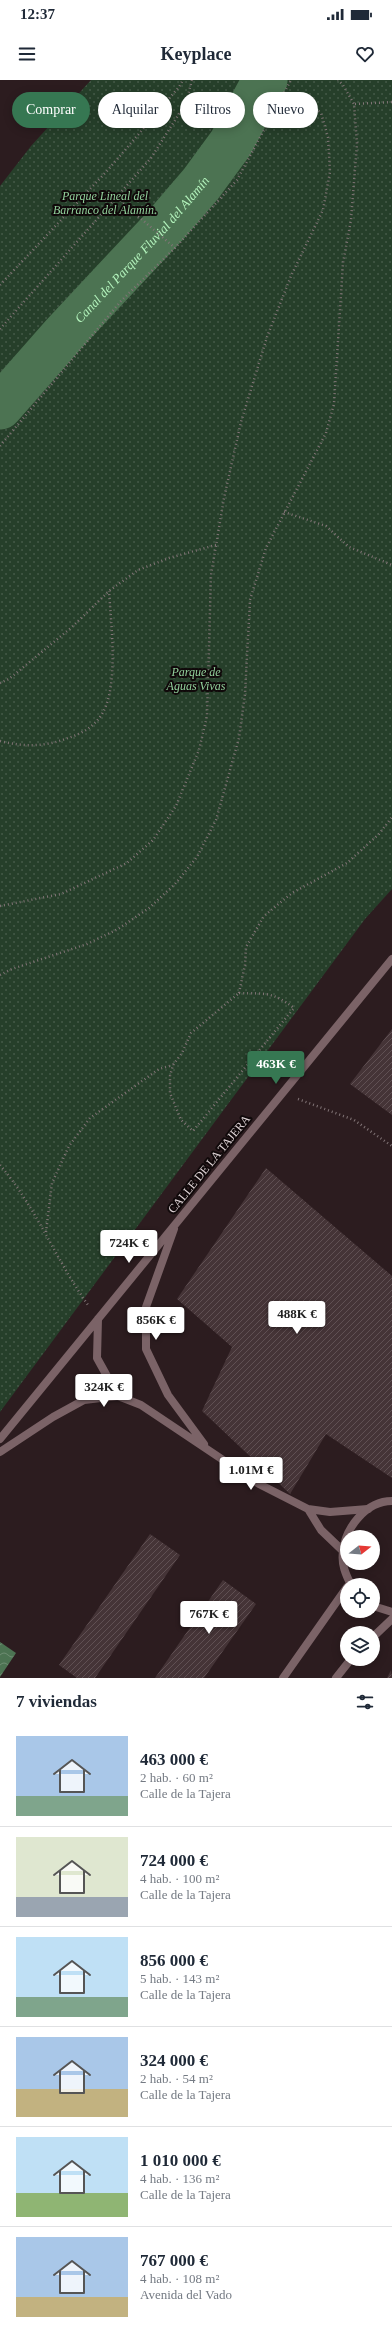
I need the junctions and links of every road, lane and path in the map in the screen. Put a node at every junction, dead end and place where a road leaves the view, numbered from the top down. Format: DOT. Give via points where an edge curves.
graph roads {
  1 [pos="183,80"];
  2 [pos="192,80"];
  3 [pos="291,80"];
  4 [pos="338,80"];
  5 [pos="286,92"];
  6 [pos="392,102"];
  7 [pos="354,104"];
  8 [pos="318,111"];
  9 [pos="266,128"];
  10 [pos="116,198"];
  11 [pos="175,248"];
  12 [pos="0,285"];
  13 [pos="0,328"];
  14 [pos="0,446"];
  15 [pos="284,512"];
  16 [pos="216,545"];
  17 [pos="392,565"];
  18 [pos="109,590"];
  19 [pos="0,683"];
  20 [pos="0,741"];
  21 [pos="392,817"];
  22 [pos="0,906"];
  23 [pos="392,959"];
  24 [pos="0,975"];
  25 [pos="238,993"];
  26 [pos="173,1065"];
  27 [pos="283,1093"];
  28 [pos="392,1146"];
  29 [pos="0,1165"];
  30 [pos="176,1223"];
  31 [pos="46,1232"];
  32 [pos="98,1319"];
  33 [pos="118,1396"];
  34 [pos="0,1439"];
  35 [pos="208,1450"];
  36 [pos="0,1452"];
  37 [pos="392,1501"];
  38 [pos="308,1509"];
  39 [pos="368,1509"];
  40 [pos="349,1530"];
  41 [pos="340,1548"];
  42 [pos="340,1598"];
  43 [pos="380,1608"];
  44 [pos="392,1612"];
  45 [pos="392,1619"];
  46 [pos="380,1630"];
  47 [pos="345,1666"];
  48 [pos="283,1678"];
  49 [pos="336,1678"];
  1 -- 12 [label="path" via="107,171"];
  2 -- 10 [label="path" via="186,103 151,158"];
  3 -- 5 [label="path"];
  4 -- 7 [label="path"];
  6 -- 7 [label="path"];
  7 -- 15 [label="path" via="357,144 351,220 343,263 334,404 326,433"];
  8 -- 16 [label="path" via="328,137 330,172 323,210 291,276 267,337 241,422"];
  9 -- 11 [label="path" via="237,180"];
  10 -- 11 [label="path"];
  10 -- 13 [label="path"];
  11 -- 14 [label="path" via="121,301"];
  15 -- 17 [label="path" via="326,526 349,547"];
  15 -- 24 [label="path" via="266,548 250,600 245,694 239,738 216,820 197,857 175,884 149,908 118,929 87,944"];
  16 -- 18 [label="path" via="138,570"];
  16 -- 22 [label="path" via="211,575 207,716 199,750 176,806 153,840 127,863 61,894"];
  18 -- 19 [label="path" via="72,627 9,679"];
  18 -- 20 [label="path" via="112,664 109,695 102,714 84,732 49,745 20,746"];
  21 -- 25 [label="path" via="379,834 347,863 292,893 264,916 246,948"];
  23 -- 27 [label="street, CALLE DE LA TAJERA"];
  25 -- 26 [label="path" via="191,1033"];
  25 -- 26 [label="path" via="266,993 278,996 294,1008 193,1131 181,1120 170,1093"];
  26 -- 31 [label="path" via="159,1069 90,1118 69,1146 52,1183"];
  27 -- 28 [label="path" via="354,1120"];
  27 -- 30 [label="street, CALLE DE LA TAJERA"];
  29 -- 31 [label="path" via="13,1180"];
  30 -- 32 [label="street, CALLE DE LA TAJERA"];
  30 -- 35 [label="street" via="146,1307 146,1349 168,1395"];
  31 -- 32 [label="path" via="68,1277"];
  32 -- 33 [label="street" via="97,1358"];
  32 -- 34 [label="street, CALLE DE LA TAJERA"];
  33 -- 35 [label="street" via="141,1405"];
  33 -- 36 [label="street" via="84,1400"];
  35 -- 38 [label="street" via="259,1484"];
  37 -- 39 [label="street"];
  38 -- 39 [label="street" via="330,1512"];
  38 -- 41 [label="street" via="321,1530"];
  39 -- 40 [label="street" via="356,1519"];
  42 -- 48 [label="street"];
  43 -- 44 [label="street"];
  45 -- 46 [label="street"];
  47 -- 49 [label="street"];
}
